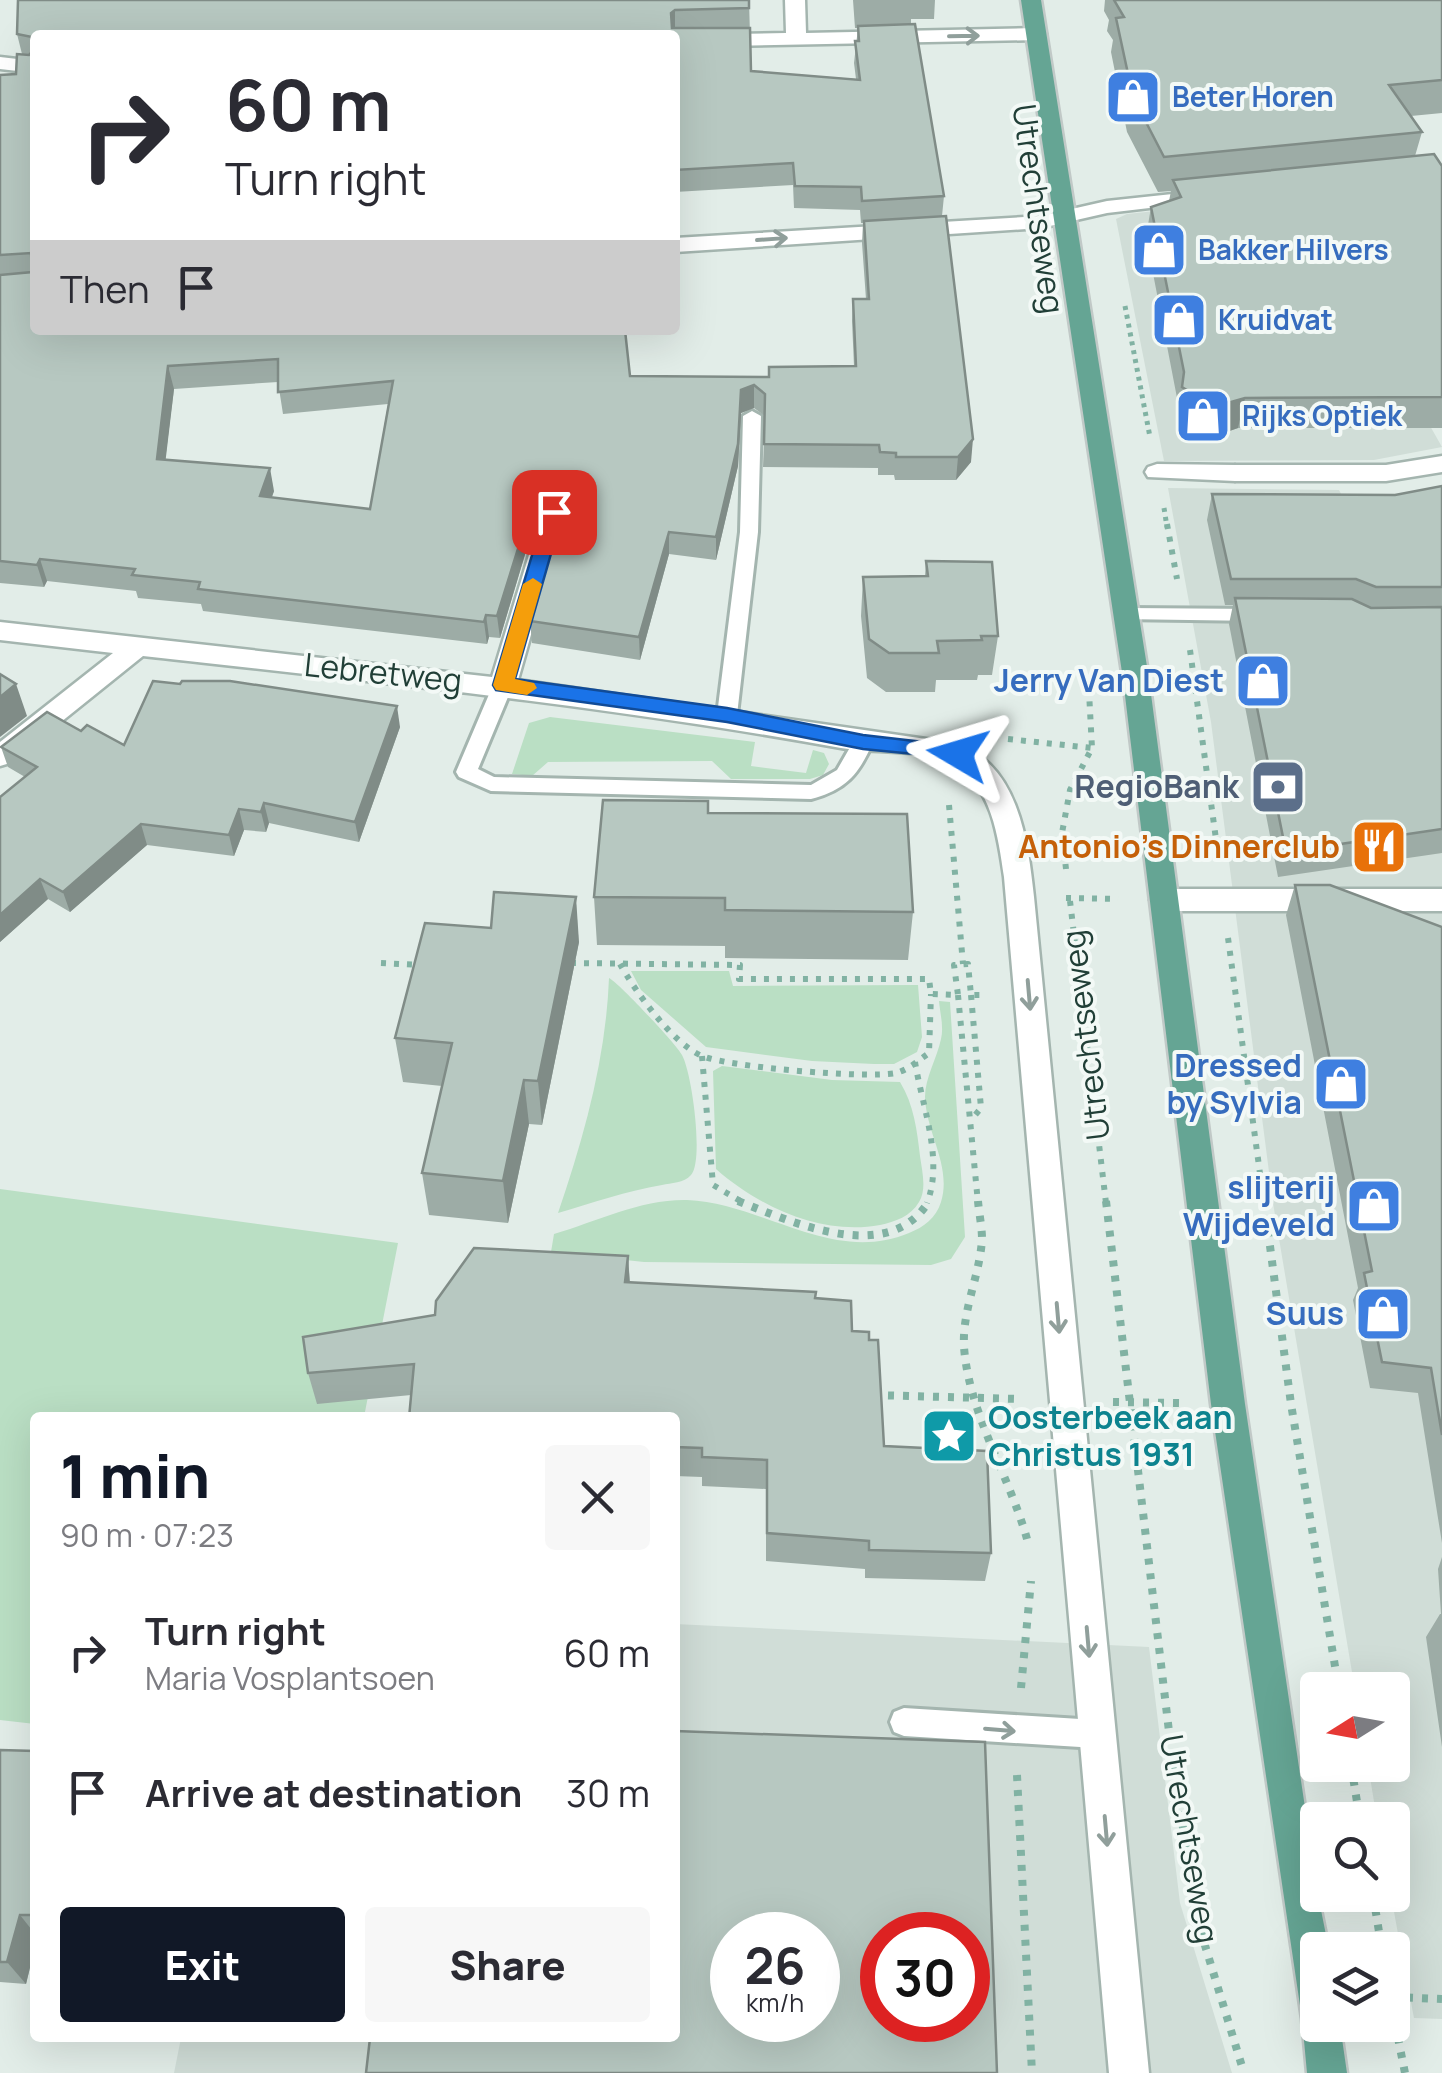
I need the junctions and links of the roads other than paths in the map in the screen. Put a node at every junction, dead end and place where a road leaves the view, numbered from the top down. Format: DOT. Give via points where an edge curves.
graph roads {
  1 [pos="796,0"];
  2 [pos="1030,0"];
  3 [pos="1036,34"];
  4 [pos="796,39"];
  5 [pos="680,40"];
  6 [pos="0,64"];
  7 [pos="30,67"];
  8 [pos="1225,195"];
  9 [pos="1067,216"];
  10 [pos="680,245"];
  11 [pos="752,416"];
  12 [pos="1442,464"];
  13 [pos="1157,472"];
  14 [pos="554,512"];
  15 [pos="1127,614"];
  16 [pos="1275,615"];
  17 [pos="0,631"];
  18 [pos="136,648"];
  19 [pos="503,685"];
  20 [pos="727,715"];
  21 [pos="863,742"];
  22 [pos="0,756"];
  23 [pos="1020,898"];
  24 [pos="1164,900"];
  25 [pos="1438,905"];
  26 [pos="904,1722"];
  27 [pos="1096,1734"];
  28 [pos="1307,1932"];
  29 [pos="1322,2042"];
  30 [pos="1129,2073"];
  31 [pos="1327,2073"];
  1 -- 4 [label="street"];
  2 -- 3 [label="main road, Utrechtseweg"];
  4 -- 3 [label="street, one-way"];
  3 -- 9 [label="main road, Utrechtseweg"];
  4 -- 5 [label="street"];
  6 -- 7 [label="street"];
  8 -- 9 [label="street"];
  10 -- 9 [label="street, one-way"];
  9 -- 15 [label="main road, Utrechtseweg"];
  11 -- 20 [label="lane" via="748,532"];
  12 -- 13 [label="street" via="1386,473"];
  14 -- 19 [label="street"];
  15 -- 16 [label="lane"];
  15 -- 24 [label="main road, Utrechtseweg"];
  17 -- 18 [label="street, Lebretweg"];
  18 -- 19 [label="street, Lebretweg"];
  18 -- 22 [label="street"];
  19 -- 20 [label="street, Lebretweg"];
  19 -- 21 [label="lane" via="466,772 490,784 811,792 848,776"];
  20 -- 21 [label="street, Lebretweg"];
  21 -- 23 [label="street, Lebretweg" via="958,754 991,783 1012,826"];
  23 -- 27 [label="street, Utrechtseweg, one-way"];
  24 -- 25 [label="street"];
  24 -- 28 [label="main road, Utrechtseweg" via="1228,1404"];
  26 -- 27 [label="lane, one-way"];
  27 -- 30 [label="street, Utrechtseweg, one-way"];
  29 -- 31 [label="main road"];
}
